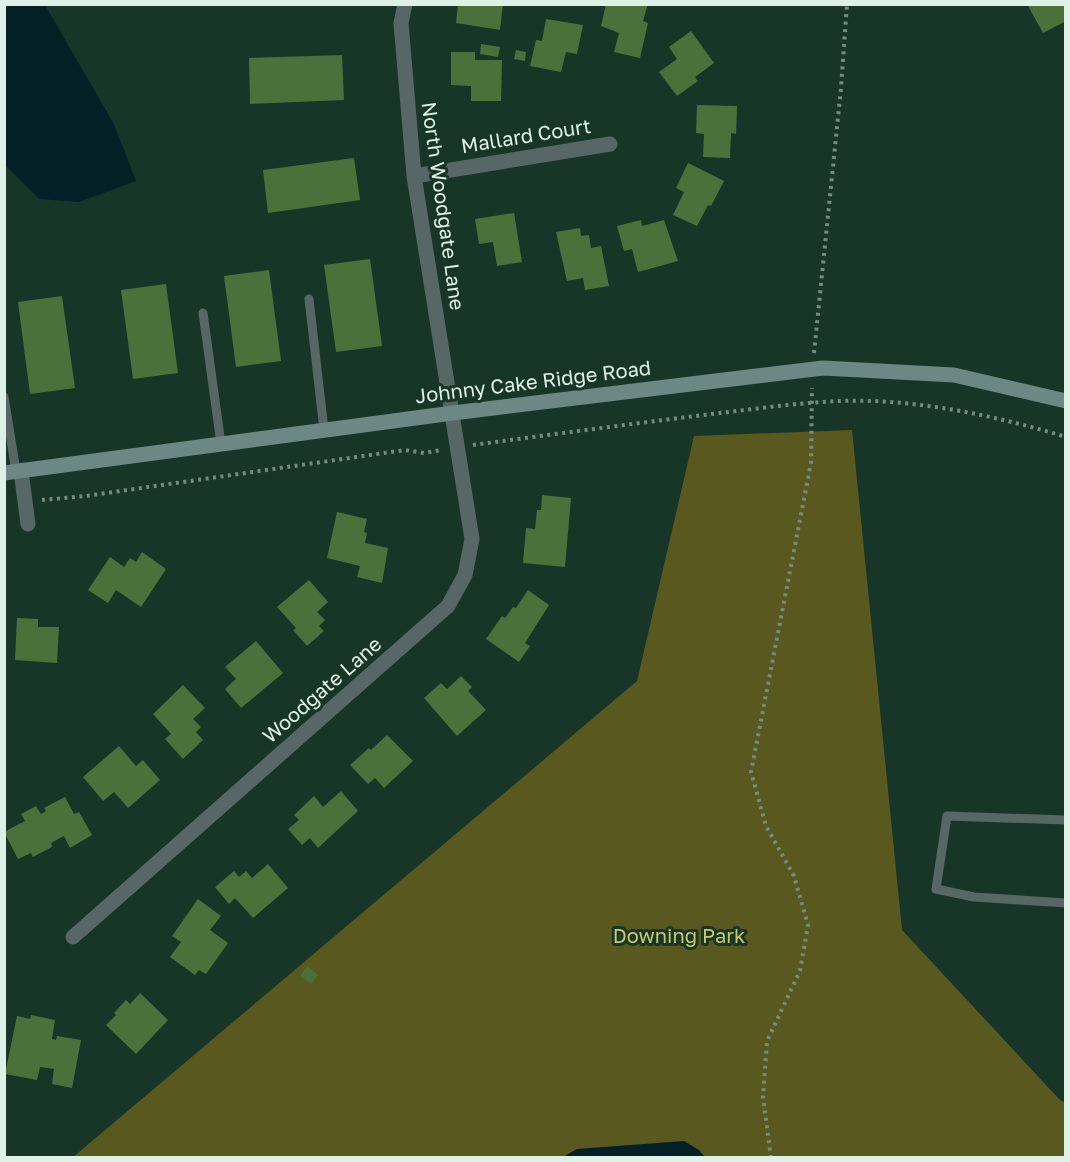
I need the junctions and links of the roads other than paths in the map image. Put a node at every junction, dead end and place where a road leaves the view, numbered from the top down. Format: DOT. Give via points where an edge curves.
graph roads {
  1 [pos="405,4"];
  2 [pos="610,144"];
  3 [pos="414,176"];
  4 [pos="309,298"];
  5 [pos="203,313"];
  6 [pos="4,397"];
  7 [pos="1065,400"];
  8 [pos="453,413"];
  9 [pos="324,430"];
  10 [pos="221,444"];
  11 [pos="14,472"];
  12 [pos="28,524"];
  13 [pos="1065,820"];
  14 [pos="1065,903"];
  15 [pos="73,937"];
  1 -- 3 [label="street, North Woodgate Lane" via="401,23"];
  2 -- 3 [label="street, Mallard Court"];
  3 -- 8 [label="street, North Woodgate Lane"];
  4 -- 9 [label="lane"];
  5 -- 10 [label="lane"];
  6 -- 11 [label="lane"];
  7 -- 8 [label="street, Johnny Cake Ridge Road" via="954,375 823,368"];
  8 -- 9 [label="street, Johnny Cake Ridge Road"];
  8 -- 15 [label="street, Woodgate Lane" via="472,539 465,575 448,606"];
  9 -- 10 [label="street, Johnny Cake Ridge Road"];
  10 -- 11 [label="street, Johnny Cake Ridge Road"];
  11 -- 12 [label="street" via="25,501"];
  13 -- 14 [label="lane" via="947,816 936,889 974,897"];
}
